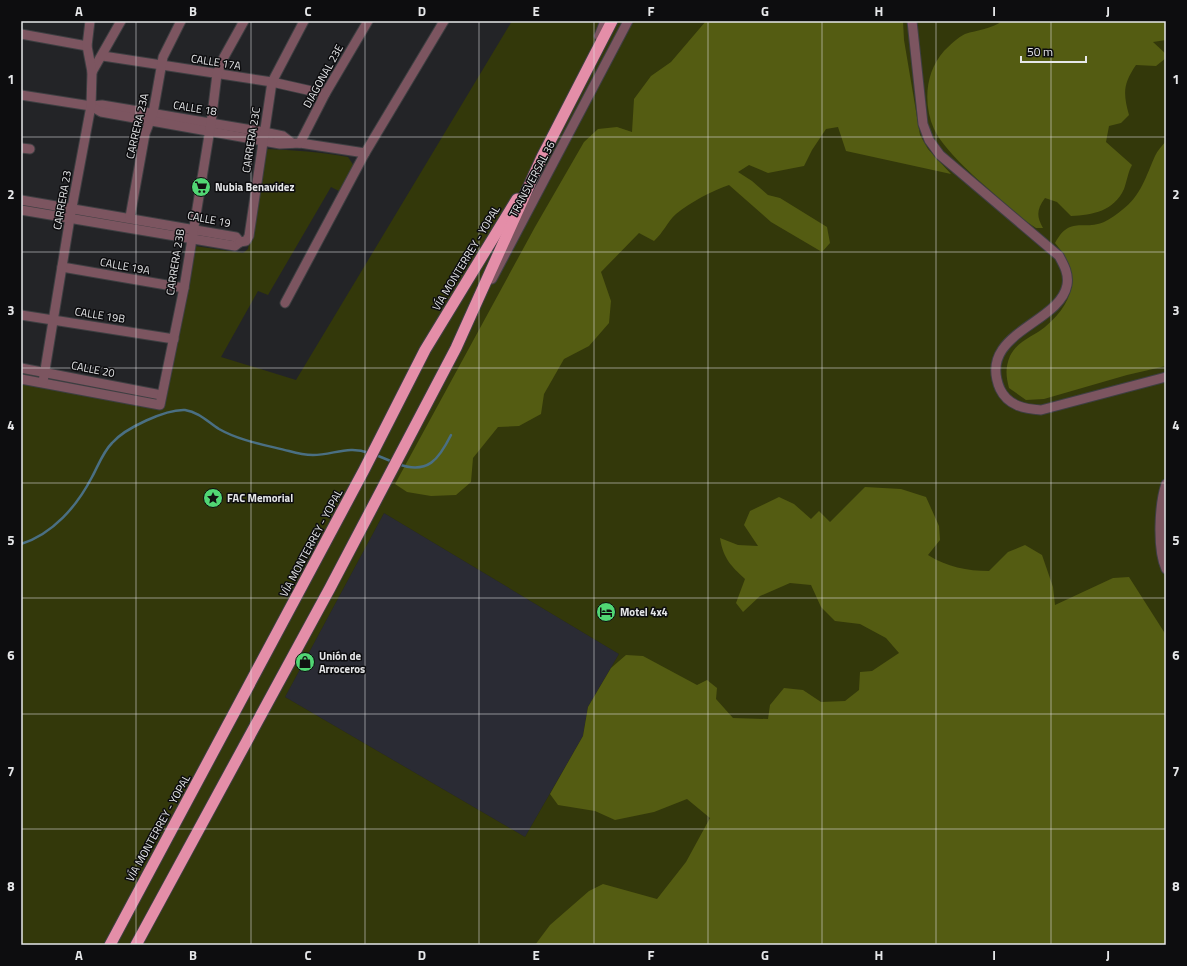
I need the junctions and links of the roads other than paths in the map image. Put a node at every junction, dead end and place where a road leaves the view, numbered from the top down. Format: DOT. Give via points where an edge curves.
graph roads {
  1 [pos="90,21"];
  2 [pos="121,21"];
  3 [pos="181,21"];
  4 [pos="244,21"];
  5 [pos="304,21"];
  6 [pos="368,21"];
  7 [pos="444,21"];
  8 [pos="605,21"];
  9 [pos="612,21"];
  10 [pos="628,21"];
  11 [pos="912,21"];
  12 [pos="21,34"];
  13 [pos="87,46"];
  14 [pos="103,56"];
  15 [pos="161,65"];
  16 [pos="92,72"];
  17 [pos="217,74"];
  18 [pos="272,82"];
  19 [pos="577,88"];
  20 [pos="325,94"];
  21 [pos="21,95"];
  22 [pos="91,106"];
  23 [pos="152,117"];
  24 [pos="210,127"];
  25 [pos="263,136"];
  26 [pos="296,143"];
  27 [pos="365,153"];
  28 [pos="542,157"];
  29 [pos="21,200"];
  30 [pos="72,208"];
  31 [pos="21,210"];
  32 [pos="130,217"];
  33 [pos="70,218"];
  34 [pos="193,228"];
  35 [pos="191,240"];
  36 [pos="240,242"];
  37 [pos="62,267"];
  38 [pos="184,288"];
  39 [pos="285,303"];
  40 [pos="21,315"];
  41 [pos="53,319"];
  42 [pos="174,339"];
  43 [pos="456,348"];
  44 [pos="21,368"];
  45 [pos="45,372"];
  46 [pos="1166,377"];
  47 [pos="21,378"];
  48 [pos="43,382"];
  49 [pos="161,395"];
  50 [pos="1166,484"];
  51 [pos="1166,569"];
  52 [pos="110,945"];
  53 [pos="136,945"];
  1 -- 13 [label="street, CARRERA 23"];
  2 -- 14 [label="street"];
  3 -- 15 [label="street, CARRERA 23A"];
  4 -- 17 [label="street, CARRERA 23B"];
  5 -- 18 [label="street, CARRERA 23C"];
  6 -- 20 [label="street, DIAGONAL 23E"];
  7 -- 27 [label="street"];
  8 -- 19 [label="street"];
  9 -- 19 [label="highway, VÍA MONTERREY - YOPAL"];
  10 -- 43 [label="street, TRANSVERSAL 36"];
  11 -- 46 [label="street" via="923,124 931,144 940,156 1059,256 1067,270 1067,285 1059,301 1006,344 1000,355 995,378 1002,392 1022,409 1041,410"];
  12 -- 13 [label="street"];
  13 -- 16 [label="street, CARRERA 23"];
  14 -- 15 [label="street, CALLE 17A"];
  14 -- 16 [label="street"];
  15 -- 17 [label="street, CALLE 17A"];
  15 -- 23 [label="street, CARRERA 23A"];
  16 -- 22 [label="street, CARRERA 23"];
  17 -- 18 [label="street, CALLE 17A"];
  17 -- 24 [label="street, CARRERA 23B"];
  18 -- 20 [label="street, CALLE 17A"];
  18 -- 25 [label="street, CARRERA 23C"];
  19 -- 28 [label="highway, VÍA MONTERREY - YOPAL"];
  20 -- 26 [label="street, DIAGONAL 23E"];
  21 -- 22 [label="street, CALLE 18"];
  22 -- 23 [label="street, CALLE 18" via="101,112"];
  22 -- 30 [label="street, CARRERA 23"];
  23 -- 24 [label="street, CALLE 18"];
  23 -- 32 [label="street, CARRERA 23A" via="145,134"];
  24 -- 25 [label="street, CALLE 18"];
  24 -- 34 [label="street, CARRERA 23B"];
  25 -- 26 [label="street, CALLE 18" via="280,144"];
  25 -- 36 [label="street, CARRERA 23C" via="249,236 246,241"];
  26 -- 27 [label="street, CALLE 18"];
  27 -- 39 [label="street"];
  28 -- 43 [label="highway, VÍA MONTERREY - YOPAL"];
  28 -- 52 [label="highway, VÍA MONTERREY - YOPAL" via="425,350 364,470"];
  29 -- 30 [label="street, CALLE 19"];
  30 -- 32 [label="street, CALLE 19"];
  30 -- 33 [label="street, CARRERA 23"];
  31 -- 33 [label="street, CALLE 19"];
  32 -- 34 [label="street, CALLE 19"];
  33 -- 35 [label="street, CALLE 19"];
  33 -- 37 [label="street, CARRERA 23"];
  34 -- 35 [label="street, CARRERA 23B"];
  34 -- 36 [label="street, CALLE 19" via="236,237"];
  35 -- 36 [label="street, CALLE 19" via="235,246"];
  35 -- 38 [label="street, CARRERA 23B"];
  37 -- 38 [label="street, CALLE 19A"];
  37 -- 41 [label="street, CARRERA 23"];
  38 -- 42 [label="street, CARRERA 23B"];
  40 -- 41 [label="street, CALLE 19B"];
  41 -- 42 [label="street, CALLE 19B"];
  41 -- 45 [label="street, CARRERA 23"];
  42 -- 49 [label="street, CARRERA 23B"];
  43 -- 53 [label="highway, VÍA MONTERREY - YOPAL"];
  44 -- 45 [label="street, CALLE 20"];
  45 -- 48 [label="street, CARRERA 23"];
  45 -- 49 [label="street, CALLE 20"];
  47 -- 48 [label="street"];
  48 -- 49 [label="street, CARRERA 23B" via="160,405"];
  50 -- 51 [label="street" via="1161,524 1162,553"];
}
